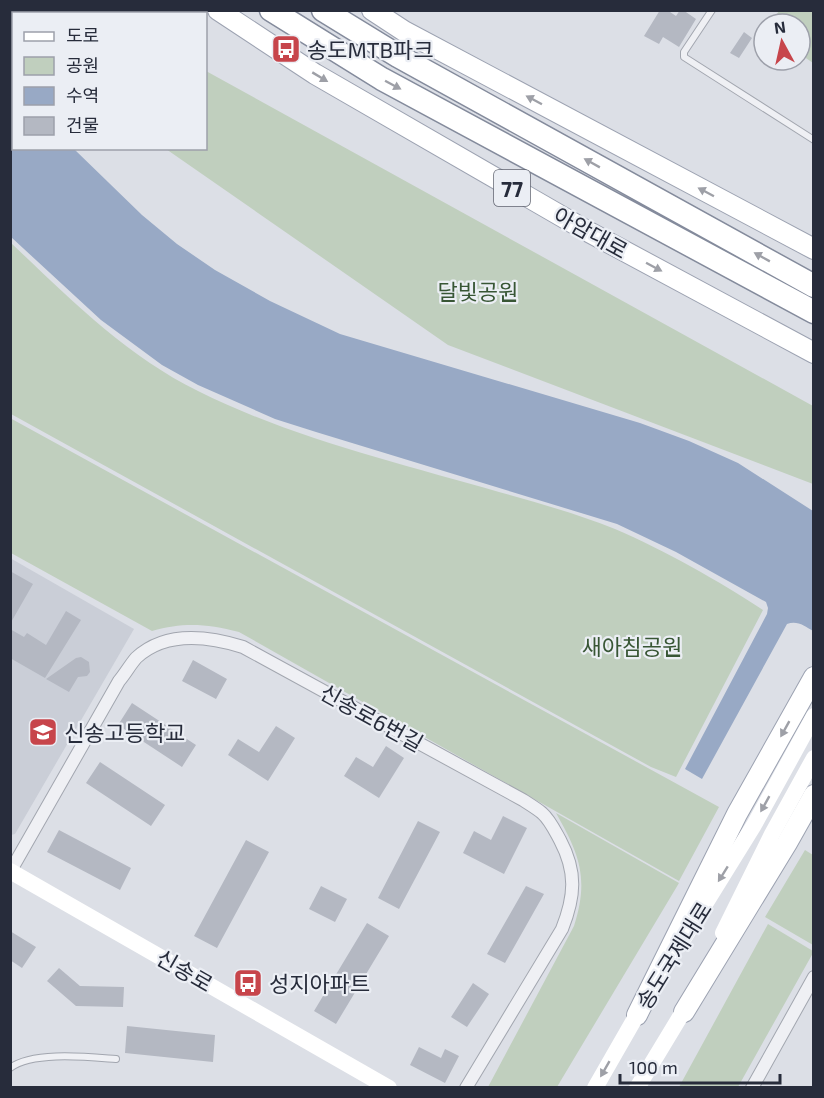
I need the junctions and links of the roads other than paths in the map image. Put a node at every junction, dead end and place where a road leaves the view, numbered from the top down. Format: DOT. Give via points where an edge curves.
graph roads {
  1 [pos="218,10"];
  2 [pos="271,10"];
  3 [pos="323,10"];
  4 [pos="372,10"];
  5 [pos="712,10"];
  6 [pos="813,140"];
  7 [pos="813,249"];
  8 [pos="813,286"];
  9 [pos="813,312"];
  10 [pos="813,353"];
  11 [pos="813,677"];
  12 [pos="813,716"];
  13 [pos="813,758"];
  14 [pos="813,795"];
  15 [pos="746,820"];
  16 [pos="779,838"];
  17 [pos="11,871"];
  18 [pos="813,977"];
  19 [pos="684,1012"];
  20 [pos="636,1015"];
  21 [pos="116,1059"];
  22 [pos="10,1068"];
  23 [pos="389,1088"];
  24 [pos="466,1088"];
  25 [pos="595,1088"];
  26 [pos="638,1088"];
  27 [pos="752,1088"];
  1 -- 10 [label="main road, 아암대로 / 77, one-way" via="315,74 567,219"];
  2 -- 9 [label="highway, 아암대로, one-way" via="382,79"];
  8 -- 3 [label="highway, one-way" via="398,56"];
  7 -- 4 [label="main road, one-way" via="404,31"];
  5 -- 6 [label="lane" via="684,57"];
  11 -- 15 [label="main road, one-way"];
  12 -- 15 [label="street, one-way"];
  13 -- 16 [label="street"];
  14 -- 16 [label="main road"];
  15 -- 20 [label="main road, one-way"];
  16 -- 19 [label="main road"];
  17 -- 23 [label="street, 신송로"];
  17 -- 24 [label="street, 신송로6번길" via="119,681 137,658 156,646 193,637 216,638 243,646 523,800 542,813 567,853 573,877 571,906 562,928"];
  18 -- 27 [label="street"];
  19 -- 26 [label="street, 송도국제대로"];
  20 -- 25 [label="street, 송도국제대로, one-way"];
  21 -- 22 [label="lane" via="44,1058 19,1062"];
}
